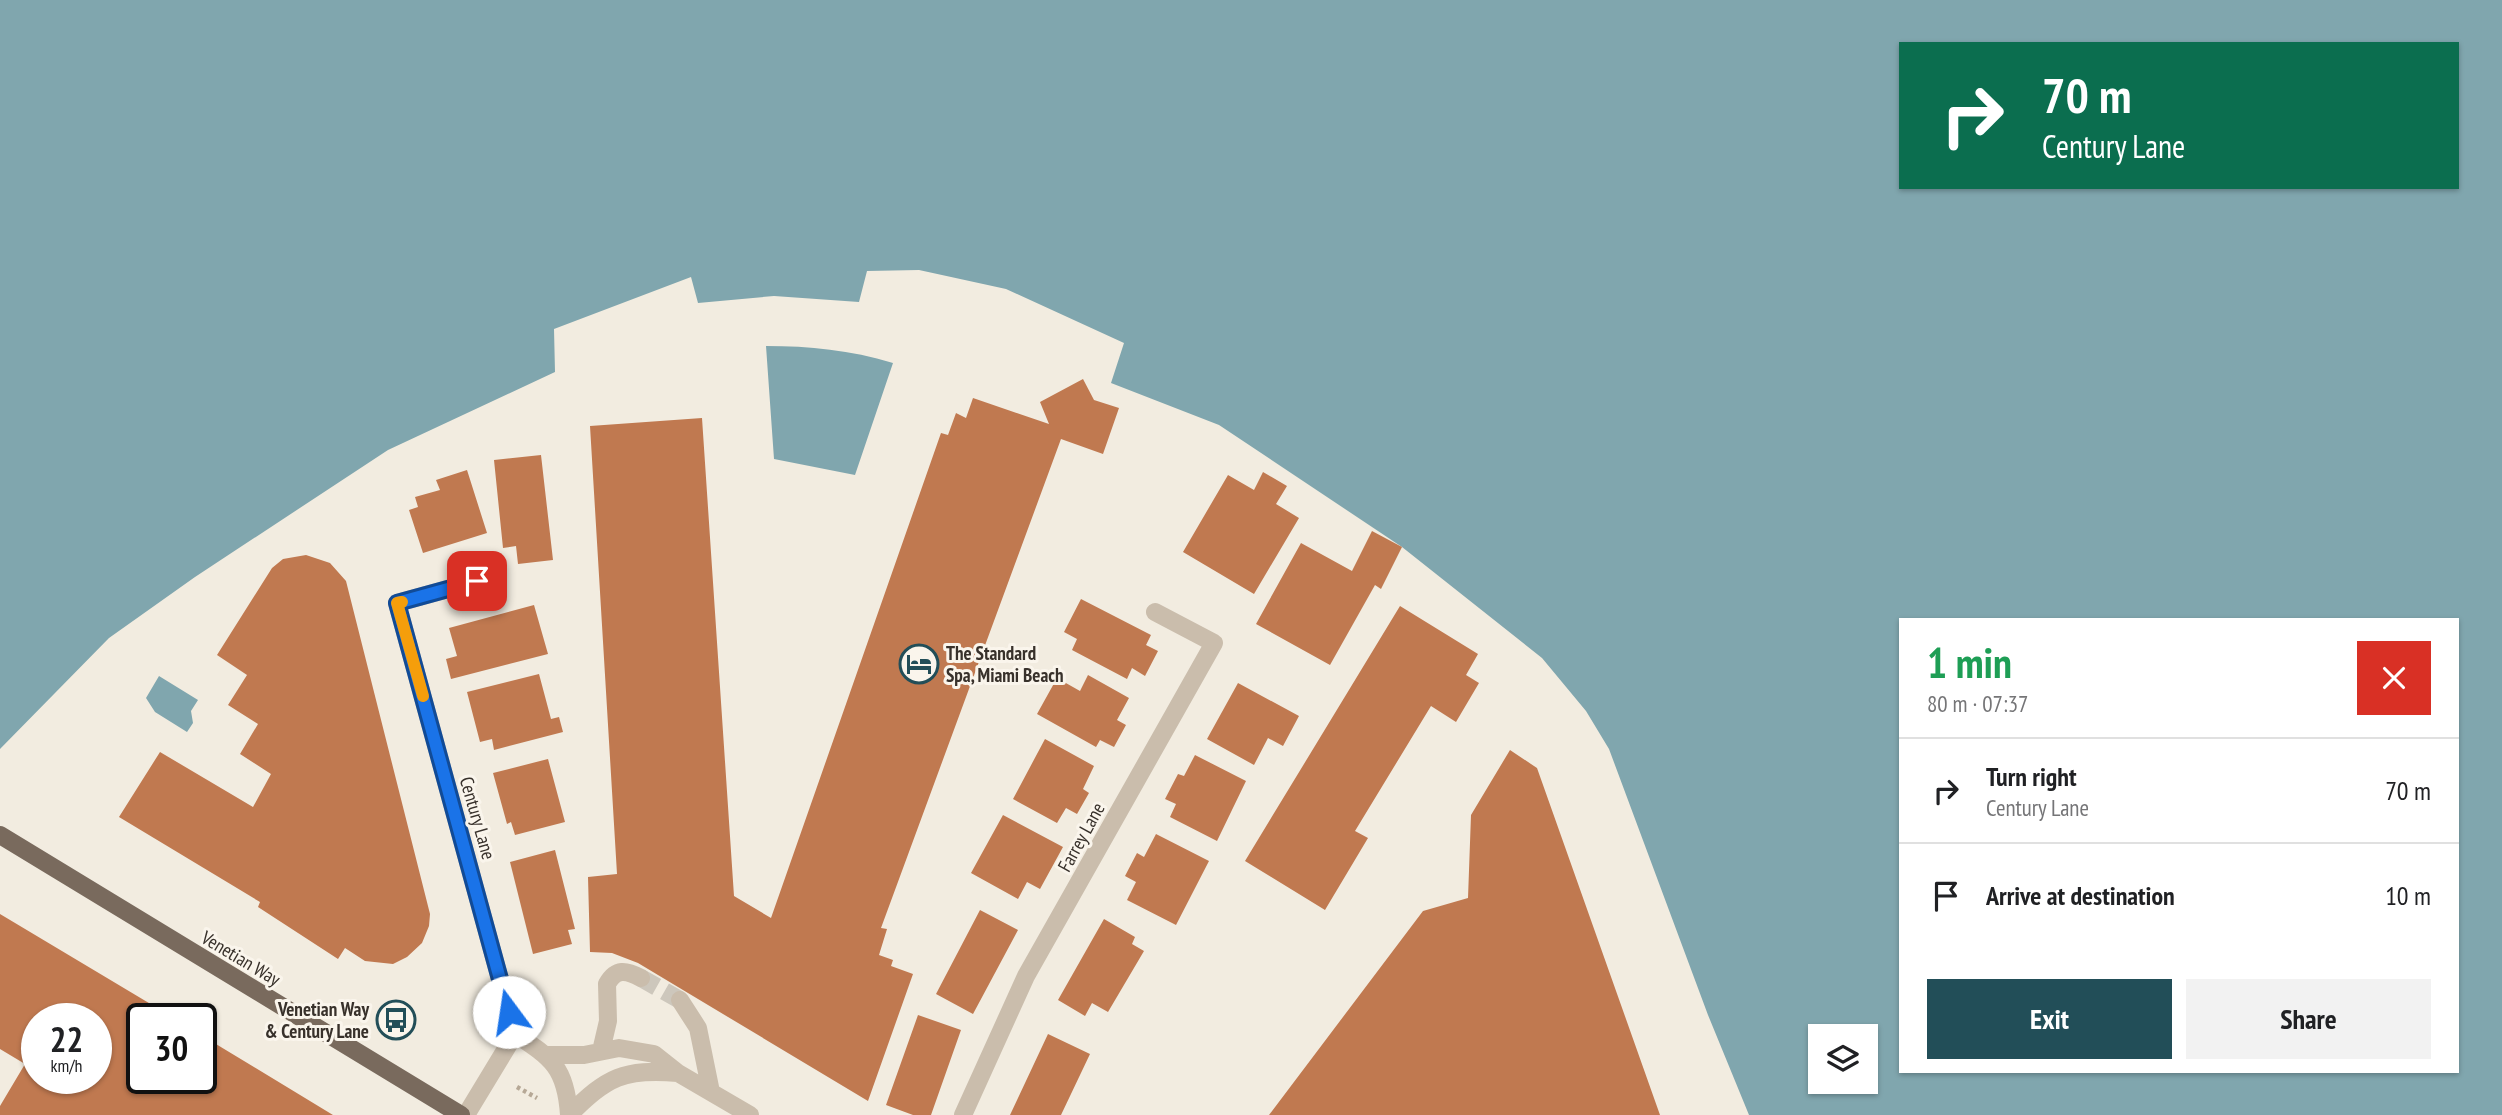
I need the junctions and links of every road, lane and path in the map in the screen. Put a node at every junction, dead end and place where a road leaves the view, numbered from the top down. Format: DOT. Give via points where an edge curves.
graph roads {
  1 [pos="477,581"];
  2 [pos="1155,612"];
  3 [pos="0,835"];
  4 [pos="641,978"];
  5 [pos="680,1000"];
  6 [pos="515,1034"];
  7 [pos="601,1051"];
  8 [pos="548,1055"];
  9 [pos="678,1073"];
  10 [pos="510,1083"];
  11 [pos="711,1092"];
  12 [pos="540,1100"];
  13 [pos="463,1115"];
  14 [pos="569,1115"];
  15 [pos="750,1115"];
  16 [pos="963,1115"];
  1 -- 6 [label="street, Century Lane" via="397,603"];
  2 -- 16 [label="street, Farrey Lane" via="1214,643 1026,976"];
  3 -- 13 [label="main road, Venetian Way"];
  4 -- 7 [label="street" via="623,970 607,984 608,1021"];
  5 -- 11 [label="street" via="698,1028"];
  6 -- 8 [label="street"];
  6 -- 13 [label="street"];
  7 -- 8 [label="street"];
  7 -- 9 [label="street" via="619,1048 654,1054"];
  8 -- 14 [label="street" via="565,1084"];
  9 -- 11 [label="street"];
  9 -- 14 [label="street" via="649,1070 615,1077"];
  10 -- 12 [label="path"];
  11 -- 15 [label="street"];
}
